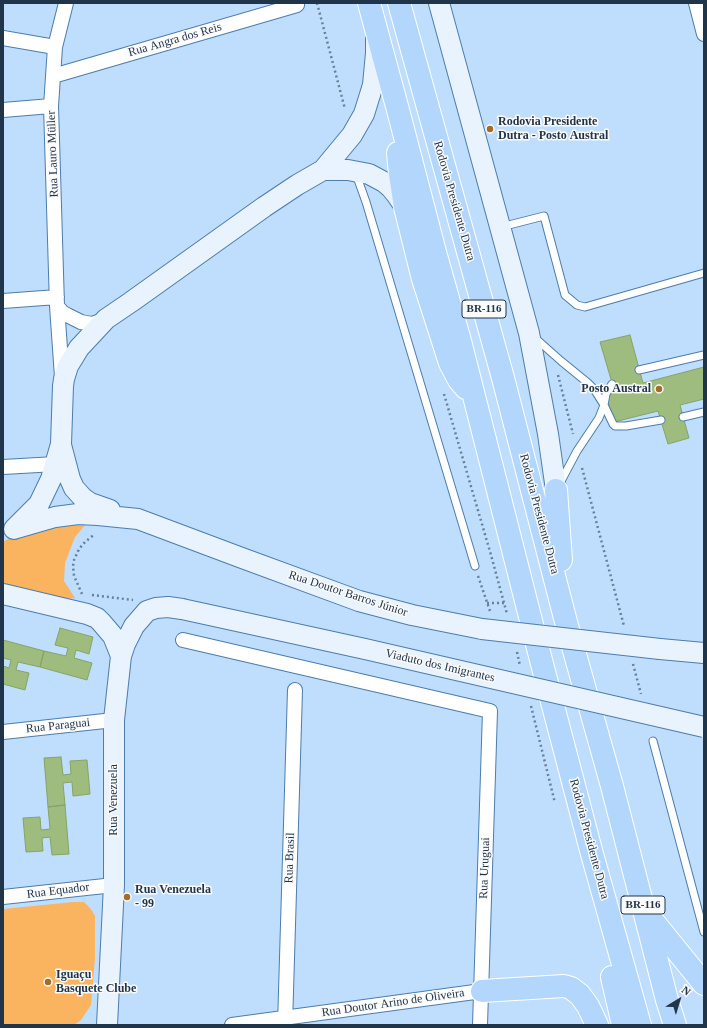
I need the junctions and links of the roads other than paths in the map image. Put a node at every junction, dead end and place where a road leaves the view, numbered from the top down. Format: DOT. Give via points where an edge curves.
graph roads {
  1 [pos="66,3"];
  2 [pos="369,3"];
  3 [pos="399,3"];
  4 [pos="439,3"];
  5 [pos="696,3"];
  6 [pos="297,5"];
  7 [pos="375,26"];
  8 [pos="704,34"];
  9 [pos="3,38"];
  10 [pos="55,47"];
  11 [pos="53,76"];
  12 [pos="51,106"];
  13 [pos="3,110"];
  14 [pos="398,110"];
  15 [pos="323,170"];
  16 [pos="354,170"];
  17 [pos="405,207"];
  18 [pos="500,227"];
  19 [pos="704,273"];
  20 [pos="3,301"];
  21 [pos="57,302"];
  22 [pos="106,319"];
  23 [pos="529,333"];
  24 [pos="704,355"];
  25 [pos="639,370"];
  26 [pos="612,384"];
  27 [pos="63,386"];
  28 [pos="474,397"];
  29 [pos="604,405"];
  30 [pos="704,412"];
  31 [pos="683,417"];
  32 [pos="661,420"];
  33 [pos="61,444"];
  34 [pos="56,464"];
  35 [pos="3,467"];
  36 [pos="556,490"];
  37 [pos="138,520"];
  38 [pos="8,532"];
  39 [pos="475,566"];
  40 [pos="3,594"];
  41 [pos="179,608"];
  42 [pos="565,615"];
  43 [pos="183,640"];
  44 [pos="704,654"];
  45 [pos="121,656"];
  46 [pos="295,690"];
  47 [pos="114,720"];
  48 [pos="704,727"];
  49 [pos="3,732"];
  50 [pos="653,741"];
  51 [pos="592,854"];
  52 [pos="114,885"];
  53 [pos="3,897"];
  54 [pos="645,911"];
  55 [pos="704,932"];
  56 [pos="704,984"];
  57 [pos="482,991"];
  58 [pos="286,1021"];
  59 [pos="107,1025"];
  60 [pos="232,1025"];
  61 [pos="480,1025"];
  62 [pos="597,1025"];
  63 [pos="624,1025"];
  64 [pos="640,1025"];
  65 [pos="675,1025"];
  1 -- 10 [label="street, Rua Lauro Müller"];
  2 -- 7 [label="highway, Rodovia Presidente Dutra / BR-116"];
  3 -- 42 [label="highway, Rodovia Presidente Dutra / BR-116" via="503,378"];
  4 -- 18 [label="main road"];
  5 -- 8 [label="street"];
  6 -- 11 [label="street, Rua Angra dos Reis"];
  7 -- 14 [label="highway, Rodovia Presidente Dutra / BR-116"];
  7 -- 15 [label="main road, Rua Lauro Müller" via="373,85 364,114 352,135"];
  9 -- 10 [label="street"];
  10 -- 11 [label="street, Rua Lauro Müller"];
  11 -- 12 [label="street, Rua Lauro Müller"];
  12 -- 13 [label="street"];
  12 -- 21 [label="street, Rua Lauro Müller"];
  14 -- 17 [label="highway" via="396,133"];
  14 -- 28 [label="highway, Rodovia Presidente Dutra / BR-116"];
  15 -- 16 [label="main road, Rua Lauro Müller"];
  15 -- 22 [label="main road, Rua Lauro Müller" via="264,207"];
  16 -- 17 [label="main road, Rua Lauro Müller" via="370,174 384,182"];
  16 -- 39 [label="lane" via="366,202"];
  17 -- 28 [label="highway" via="423,279 450,363 459,380"];
  18 -- 19 [label="lane" via="544,216 565,295 577,305 586,307"];
  18 -- 23 [label="main road"];
  20 -- 21 [label="street"];
  21 -- 22 [label="street, Rua Lauro Müller" via="62,312 82,322 92,324"];
  21 -- 27 [label="street, Rua Lauro Müller"];
  22 -- 27 [label="main road, Rua Lauro Müller" via="76,353 65,373"];
  23 -- 29 [label="lane" via="588,383"];
  23 -- 36 [label="main road"];
  24 -- 25 [label="lane"];
  26 -- 29 [label="lane" via="606,394"];
  27 -- 33 [label="main road, Rua Lauro Müller"];
  28 -- 51 [label="highway, Rodovia Presidente Dutra / BR-116"];
  29 -- 32 [label="lane" via="615,426"];
  29 -- 36 [label="lane" via="599,418"];
  30 -- 31 [label="lane"];
  33 -- 34 [label="main road, Rua Lauro Müller"];
  33 -- 37 [label="main road, Rua Lauro Müller" via="72,483 83,498 93,505"];
  34 -- 35 [label="street"];
  34 -- 38 [label="main road, Rua Lauro Müller" via="39,504"];
  36 -- 42 [label="highway"];
  37 -- 38 [label="main road, Rua Doutor Barros Júnior" via="78,514 55,517"];
  37 -- 44 [label="main road, Rua Doutor Barros Júnior, bridge" via="359,601 412,615 482,630"];
  40 -- 45 [label="main road" via="97,618 113,636"];
  41 -- 45 [label="main road, Rua Venezuela" via="156,608 143,615 130,634"];
  41 -- 48 [label="main road, Viaduto dos Imigrantes, bridge"];
  42 -- 54 [label="highway, Rodovia Presidente Dutra / BR-116"];
  43 -- 57 [label="street, Rua Uruguai" via="490,711"];
  45 -- 47 [label="main road, Rua Venezuela"];
  46 -- 58 [label="street, Rua Brasil"];
  47 -- 49 [label="street, Rua Paraguai"];
  47 -- 52 [label="main road, Rua Venezuela"];
  50 -- 55 [label="lane"];
  51 -- 63 [label="highway, BR-116" via="597,915"];
  51 -- 64 [label="highway, Rodovia Presidente Dutra / BR-116"];
  52 -- 53 [label="street, Rua Equador"];
  52 -- 59 [label="main road, Rua Venezuela"];
  54 -- 56 [label="highway"];
  54 -- 65 [label="highway, Rodovia Presidente Dutra / BR-116"];
  57 -- 58 [label="street, Rua Doutor Arino de Oliveira"];
  57 -- 61 [label="street, Rua Uruguai"];
  57 -- 62 [label="highway" via="564,986 571,988 588,1006"];
  58 -- 60 [label="street, Rua Doutor Arino de Oliveira"];
}
